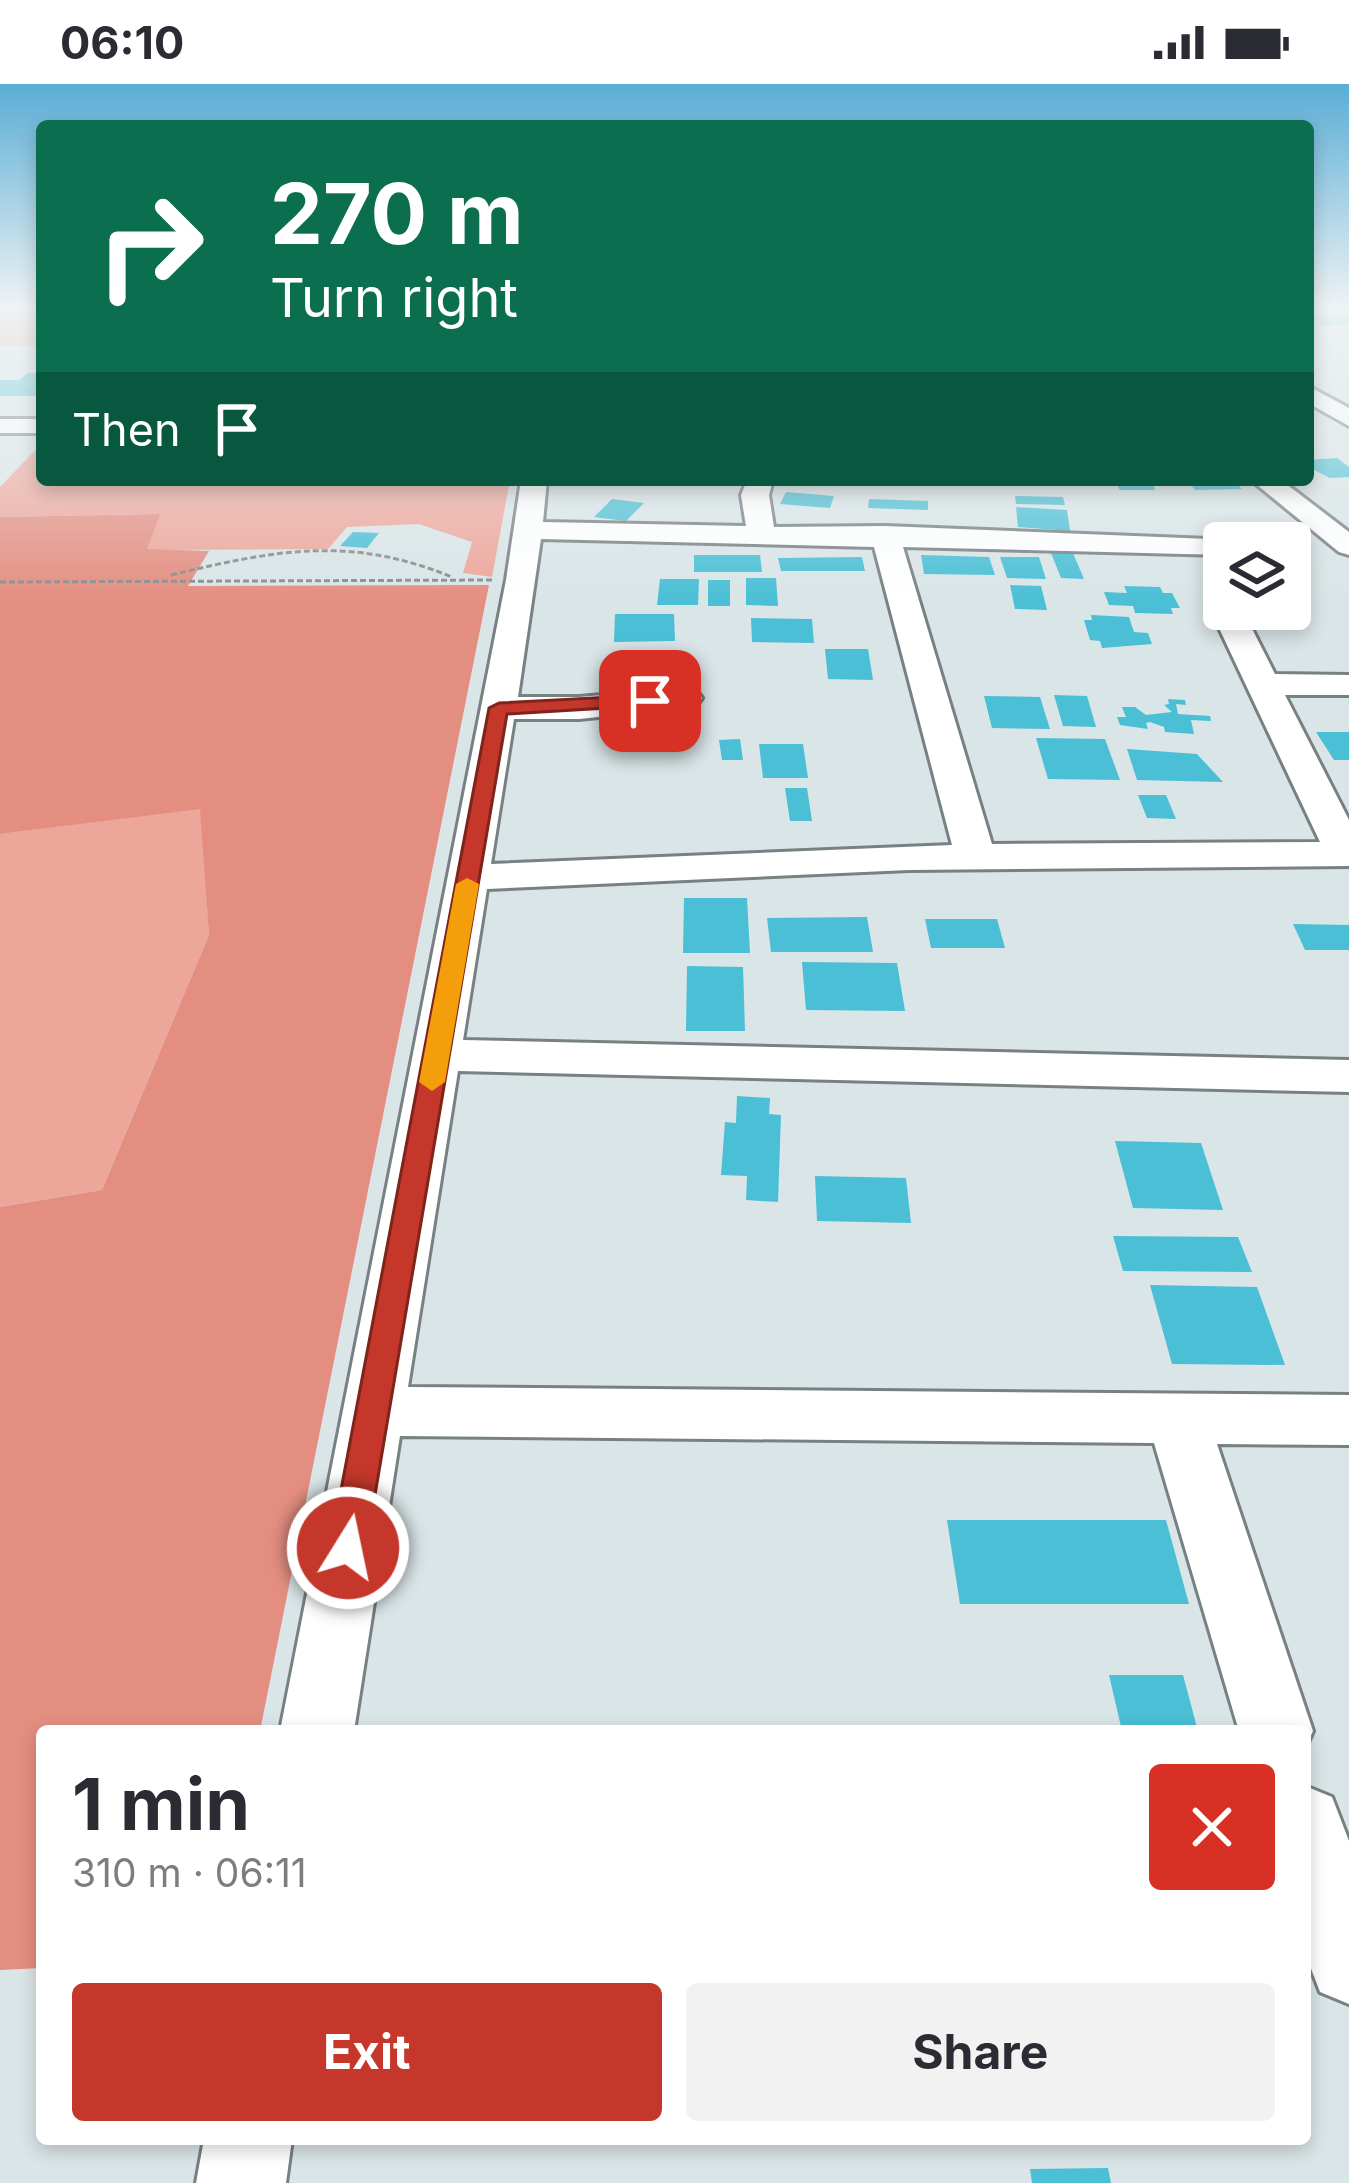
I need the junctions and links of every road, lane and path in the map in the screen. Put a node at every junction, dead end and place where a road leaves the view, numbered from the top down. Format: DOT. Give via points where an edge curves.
graph roads {
  1 [pos="0,426"];
  2 [pos="36,426"];
  3 [pos="533,486"];
  4 [pos="758,486"];
  5 [pos="1272,486"];
  6 [pos="526,530"];
  7 [pos="760,532"];
  8 [pos="885,535"];
  9 [pos="1192,545"];
  10 [pos="1203,545"];
  11 [pos="1349,548"];
  12 [pos="1311,549"];
  13 [pos="1203,566"];
  14 [pos="157,579"];
  15 [pos="455,579"];
  16 [pos="521,580"];
  17 [pos="0,583"];
  18 [pos="1237,630"];
  19 [pos="1265,684"];
  20 [pos="1349,685"];
  21 [pos="686,698"];
  22 [pos="499,708"];
  23 [pos="1348,854"];
  24 [pos="975,855"];
  25 [pos="469,878"];
  26 [pos="437,1055"];
  27 [pos="1349,1076"];
  28 [pos="371,1411"];
  29 [pos="1178,1420"];
  30 [pos="1349,1420"];
  31 [pos="318,1725"];
  32 [pos="1274,1725"];
  33 [pos="1311,1843"];
  34 [pos="1349,1963"];
  35 [pos="247,2145"];
  36 [pos="241,2183"];
  1 -- 2 [label="street"];
  3 -- 6 [label="street"];
  4 -- 7 [label="street"];
  5 -- 11 [label="street"];
  6 -- 7 [label="street"];
  6 -- 16 [label="street"];
  7 -- 8 [label="street"];
  8 -- 9 [label="street"];
  8 -- 24 [label="street"];
  9 -- 10 [label="street"];
  9 -- 13 [label="street"];
  11 -- 12 [label="street"];
  14 -- 15 [label="path"];
  14 -- 15 [label="path" via="232,560 342,551 401,557"];
  14 -- 17 [label="path"];
  15 -- 16 [label="path"];
  16 -- 22 [label="street"];
  18 -- 19 [label="street"];
  19 -- 20 [label="street"];
  19 -- 23 [label="street"];
  21 -- 22 [label="street"];
  22 -- 25 [label="street"];
  23 -- 24 [label="street"];
  24 -- 25 [label="street"];
  25 -- 26 [label="street"];
  26 -- 27 [label="street"];
  26 -- 28 [label="street"];
  28 -- 29 [label="street"];
  28 -- 31 [label="street"];
  29 -- 30 [label="street"];
  29 -- 32 [label="street"];
  33 -- 34 [label="street"];
  35 -- 36 [label="street"];
}
